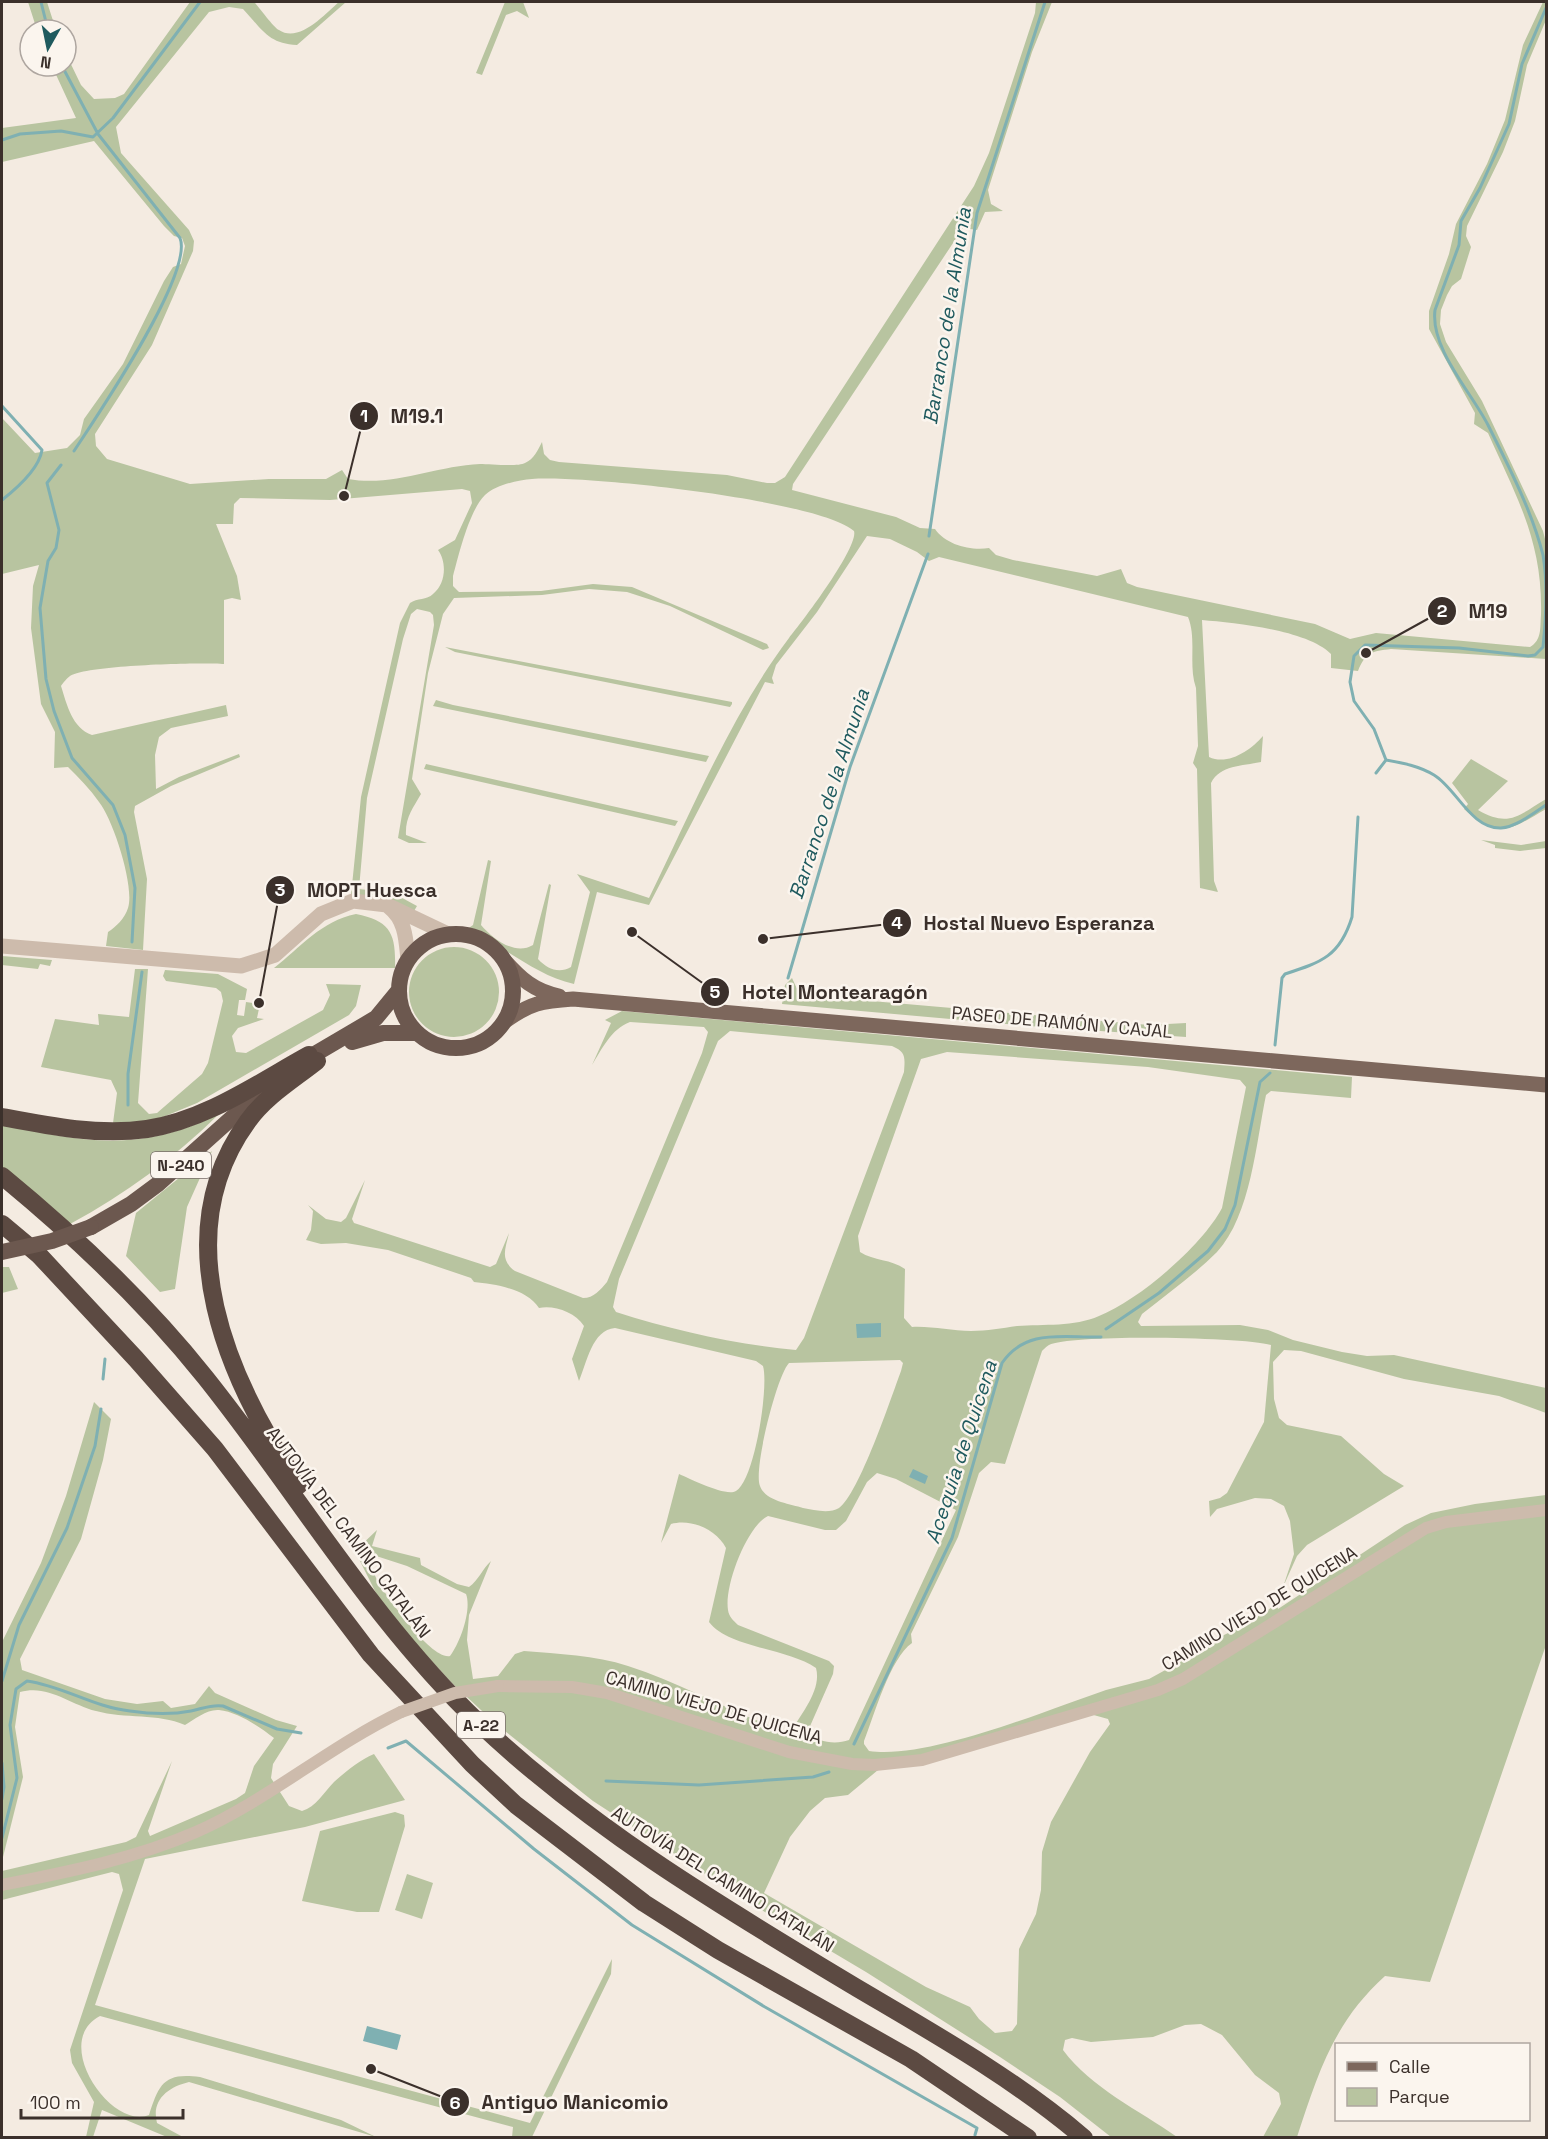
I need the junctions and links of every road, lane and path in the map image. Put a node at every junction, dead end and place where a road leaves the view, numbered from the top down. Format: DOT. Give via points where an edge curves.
graph roads {
  1 [pos="387,905"];
  2 [pos="448,934"];
  3 [pos="2,946"];
  4 [pos="408,960"];
  5 [pos="504,960"];
  6 [pos="399,990"];
  7 [pos="573,999"];
  8 [pos="504,1022"];
  9 [pos="379,1026"];
  10 [pos="415,1033"];
  11 [pos="313,1058"];
  12 [pos="1546,1085"];
  13 [pos="2,1117"];
  14 [pos="2,1176"];
  15 [pos="2,1224"];
  16 [pos="2,1228"];
  17 [pos="2,1252"];
  18 [pos="39,1255"];
  19 [pos="1546,1510"];
  20 [pos="598,1824"];
  21 [pos="2,1885"];
  22 [pos="1028,2138"];
  23 [pos="1084,2138"];
  1 -- 2 [label="street"];
  1 -- 3 [label="street" via="365,901 332,907 275,955 241,966"];
  1 -- 4 [label="street" via="402,925"];
  2 -- 4 [label="highway" via="419,947"];
  2 -- 5 [label="highway" via="480,939"];
  4 -- 6 [label="highway"];
  5 -- 7 [label="main road" via="524,982 542,993"];
  5 -- 8 [label="highway" via="513,991"];
  6 -- 9 [label="highway"];
  6 -- 10 [label="highway" via="406,1018"];
  7 -- 8 [label="main road" via="525,1006"];
  7 -- 12 [label="main road, PASEO DE RAMÓN Y CAJAL"];
  8 -- 10 [label="highway" via="482,1042 468,1046 438,1045"];
  9 -- 10 [label="highway"];
  9 -- 11 [label="highway, N-240"];
  11 -- 13 [label="highway" via="223,1104 149,1129 86,1130"];
  11 -- 17 [label="highway, N-240, bridge" via="261,1091 131,1204 91,1227"];
  11 -- 20 [label="highway" via="247,1122 222,1168 208,1223 207,1254 217,1319 227,1349 265,1430 291,1473 384,1606 473,1713"];
  14 -- 20 [label="highway, AUTOVÍA DEL CAMINO CATALÁN / A-22" via="46,1212 144,1307 204,1376 325,1541 433,1674 476,1720"];
  15 -- 18 [label="highway, A-22"];
  16 -- 18 [label="highway"];
  18 -- 22 [label="highway, A-22" via="215,1449 371,1655 472,1764 516,1805 644,1903 718,1950 911,2059"];
  19 -- 21 [label="street, CAMINO VIEJO DE QUICENA, bridge" via="1426,1528 1183,1679 1158,1690 922,1760 852,1764 789,1752 607,1693 572,1687 498,1686 455,1693 401,1712 197,1831 137,1854"];
  20 -- 23 [label="highway, AUTOVÍA DEL CAMINO CATALÁN / A-22" via="711,1900 956,2046"];
}
